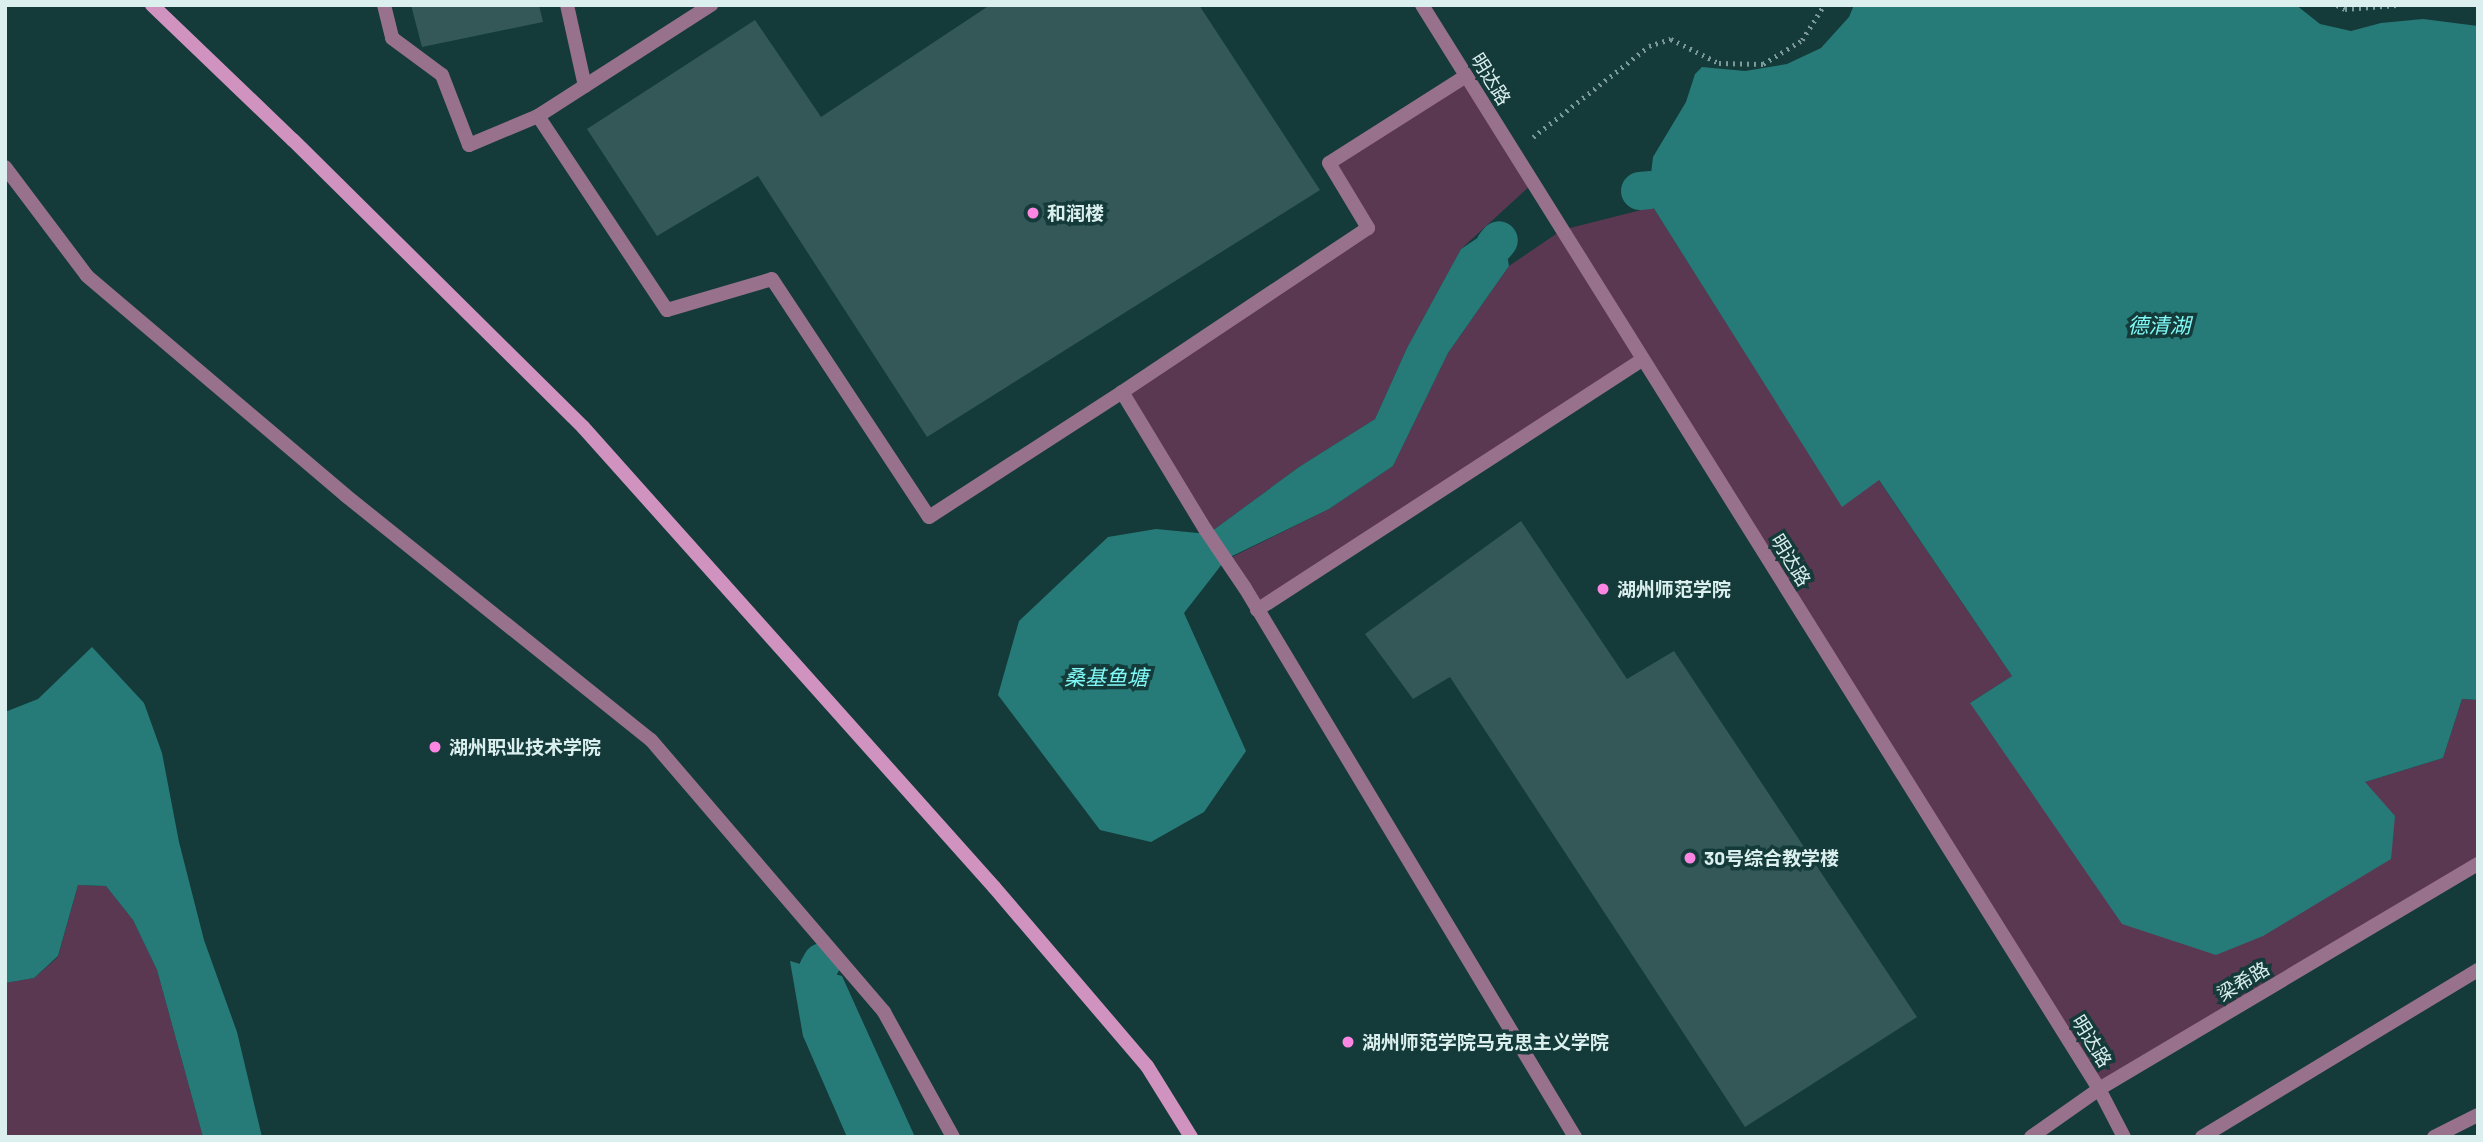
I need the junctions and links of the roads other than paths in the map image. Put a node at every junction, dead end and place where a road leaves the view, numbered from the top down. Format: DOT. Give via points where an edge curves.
graph roads {
  1 [pos="152,5"];
  2 [pos="384,5"];
  3 [pos="567,5"];
  4 [pos="711,5"];
  5 [pos="1422,5"];
  6 [pos="1466,76"];
  7 [pos="585,86"];
  8 [pos="538,116"];
  9 [pos="5,167"];
  10 [pos="1643,359"];
  11 [pos="1122,392"];
  12 [pos="1257,610"];
  13 [pos="2478,863"];
  14 [pos="2478,970"];
  15 [pos="2099,1089"];
  16 [pos="2478,1115"];
  17 [pos="953,1137"];
  18 [pos="1191,1137"];
  19 [pos="1575,1137"];
  20 [pos="2031,1137"];
  21 [pos="2124,1137"];
  22 [pos="2202,1137"];
  23 [pos="2434,1137"];
  1 -- 18 [label="main road" via="583,428 985,877 1147,1066"];
  2 -- 8 [label="street" via="392,38 442,75 469,145"];
  3 -- 7 [label="street"];
  4 -- 7 [label="street"];
  5 -- 6 [label="street, 明达路"];
  6 -- 10 [label="street, 明达路"];
  6 -- 11 [label="street" via="1329,163 1367,228"];
  7 -- 8 [label="street"];
  8 -- 11 [label="street" via="667,310 772,279 929,517"];
  9 -- 17 [label="street" via="87,276 345,495 651,740 884,1012"];
  10 -- 12 [label="street"];
  10 -- 15 [label="street, 明达路"];
  11 -- 12 [label="street"];
  12 -- 19 [label="street"];
  13 -- 15 [label="street, 梁希路"];
  14 -- 22 [label="street"];
  15 -- 20 [label="street, 梁希路"];
  15 -- 21 [label="street, 明达路"];
  16 -- 23 [label="street"];
}
